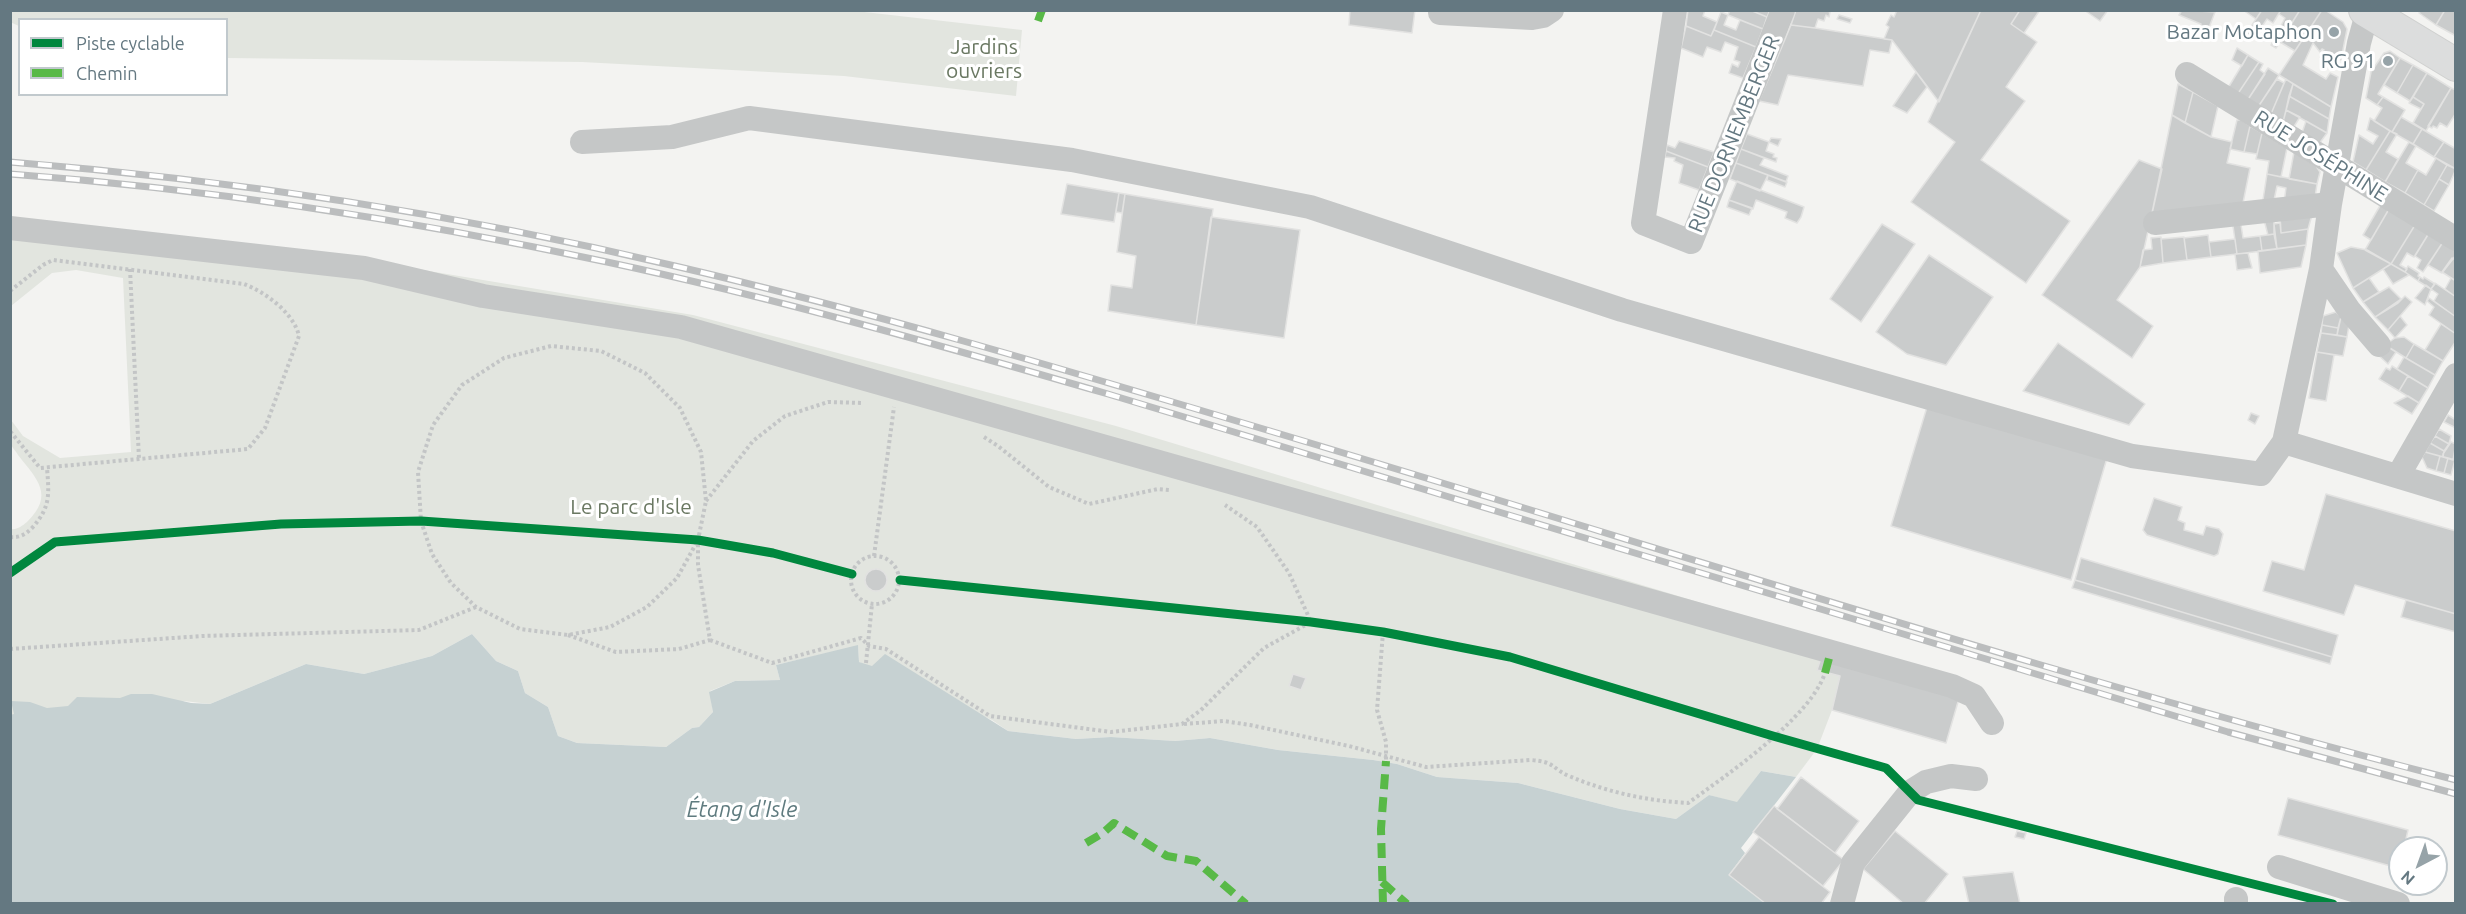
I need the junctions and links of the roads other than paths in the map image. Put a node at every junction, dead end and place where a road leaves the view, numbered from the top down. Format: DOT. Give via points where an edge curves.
graph roads {
  1 [pos="1552,10"];
  2 [pos="1675,10"];
  3 [pos="1783,10"];
  4 [pos="2367,11"];
  5 [pos="1440,13"];
  6 [pos="2456,65"];
  7 [pos="2187,74"];
  8 [pos="582,142"];
  9 [pos="2337,166"];
  10 [pos="2330,204"];
  11 [pos="2155,223"];
  12 [pos="10,228"];
  13 [pos="2456,239"];
  14 [pos="2321,269"];
  15 [pos="2379,345"];
  16 [pos="2456,375"];
  17 [pos="2284,442"];
  18 [pos="2398,476"];
  19 [pos="2456,494"];
  20 [pos="1992,723"];
  21 [pos="1976,779"];
  22 [pos="2279,867"];
  23 [pos="1842,903"];
  24 [pos="2398,903"];
  1 -- 5 [label="street" via="1532,18"];
  2 -- 3 [label="street, RUE DORNEMBERGER" via="1643,223 1691,242"];
  4 -- 6 [label="main road"];
  4 -- 9 [label="street"];
  7 -- 9 [label="street, RUE JOSÉPHINE"];
  8 -- 17 [label="street" via="672,137 749,118 1072,160 1310,207 1622,310 2132,456 2261,474"];
  9 -- 10 [label="street"];
  9 -- 13 [label="street, RUE JOSÉPHINE"];
  10 -- 11 [label="street"];
  10 -- 14 [label="street"];
  12 -- 20 [label="street" via="364,268 483,296 681,327 1952,686 1974,696"];
  14 -- 15 [label="street"];
  14 -- 17 [label="street"];
  16 -- 18 [label="street"];
  17 -- 18 [label="street"];
  18 -- 19 [label="street"];
  21 -- 23 [label="street" via="1951,776 1926,782 1910,792 1853,863"];
  22 -- 24 [label="street"];
}
